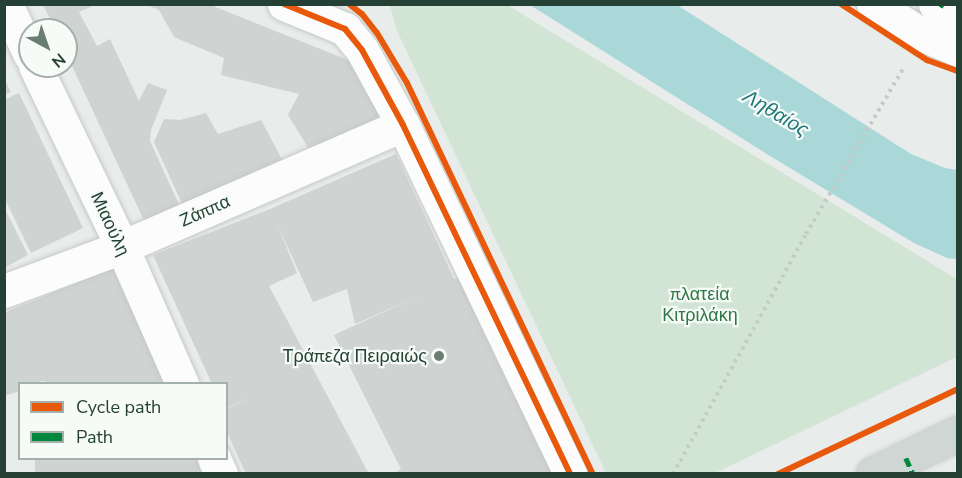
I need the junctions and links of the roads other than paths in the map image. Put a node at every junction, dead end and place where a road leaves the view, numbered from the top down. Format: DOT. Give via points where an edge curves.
graph roads {
  1 [pos="6,4"];
  2 [pos="284,4"];
  3 [pos="873,4"];
  4 [pos="18,30"];
  5 [pos="957,50"];
  6 [pos="41,78"];
  7 [pos="403,125"];
  8 [pos="122,247"];
  9 [pos="4,291"];
  10 [pos="181,382"];
  11 [pos="957,433"];
  12 [pos="214,460"];
  13 [pos="909,466"];
  14 [pos="221,474"];
  15 [pos="570,474"];
  16 [pos="873,474"];
  1 -- 4 [label="street"];
  2 -- 7 [label="street" via="345,29 352,36"];
  3 -- 5 [label="street" via="923,35"];
  6 -- 8 [label="street, Μιαούλη"];
  7 -- 8 [label="street, Ζάππα"];
  7 -- 15 [label="street"];
  8 -- 9 [label="street, Ζάππα"];
  8 -- 10 [label="street, Μιαούλη"];
  11 -- 13 [label="main road"];
  12 -- 14 [label="street"];
  13 -- 16 [label="main road"];
}
